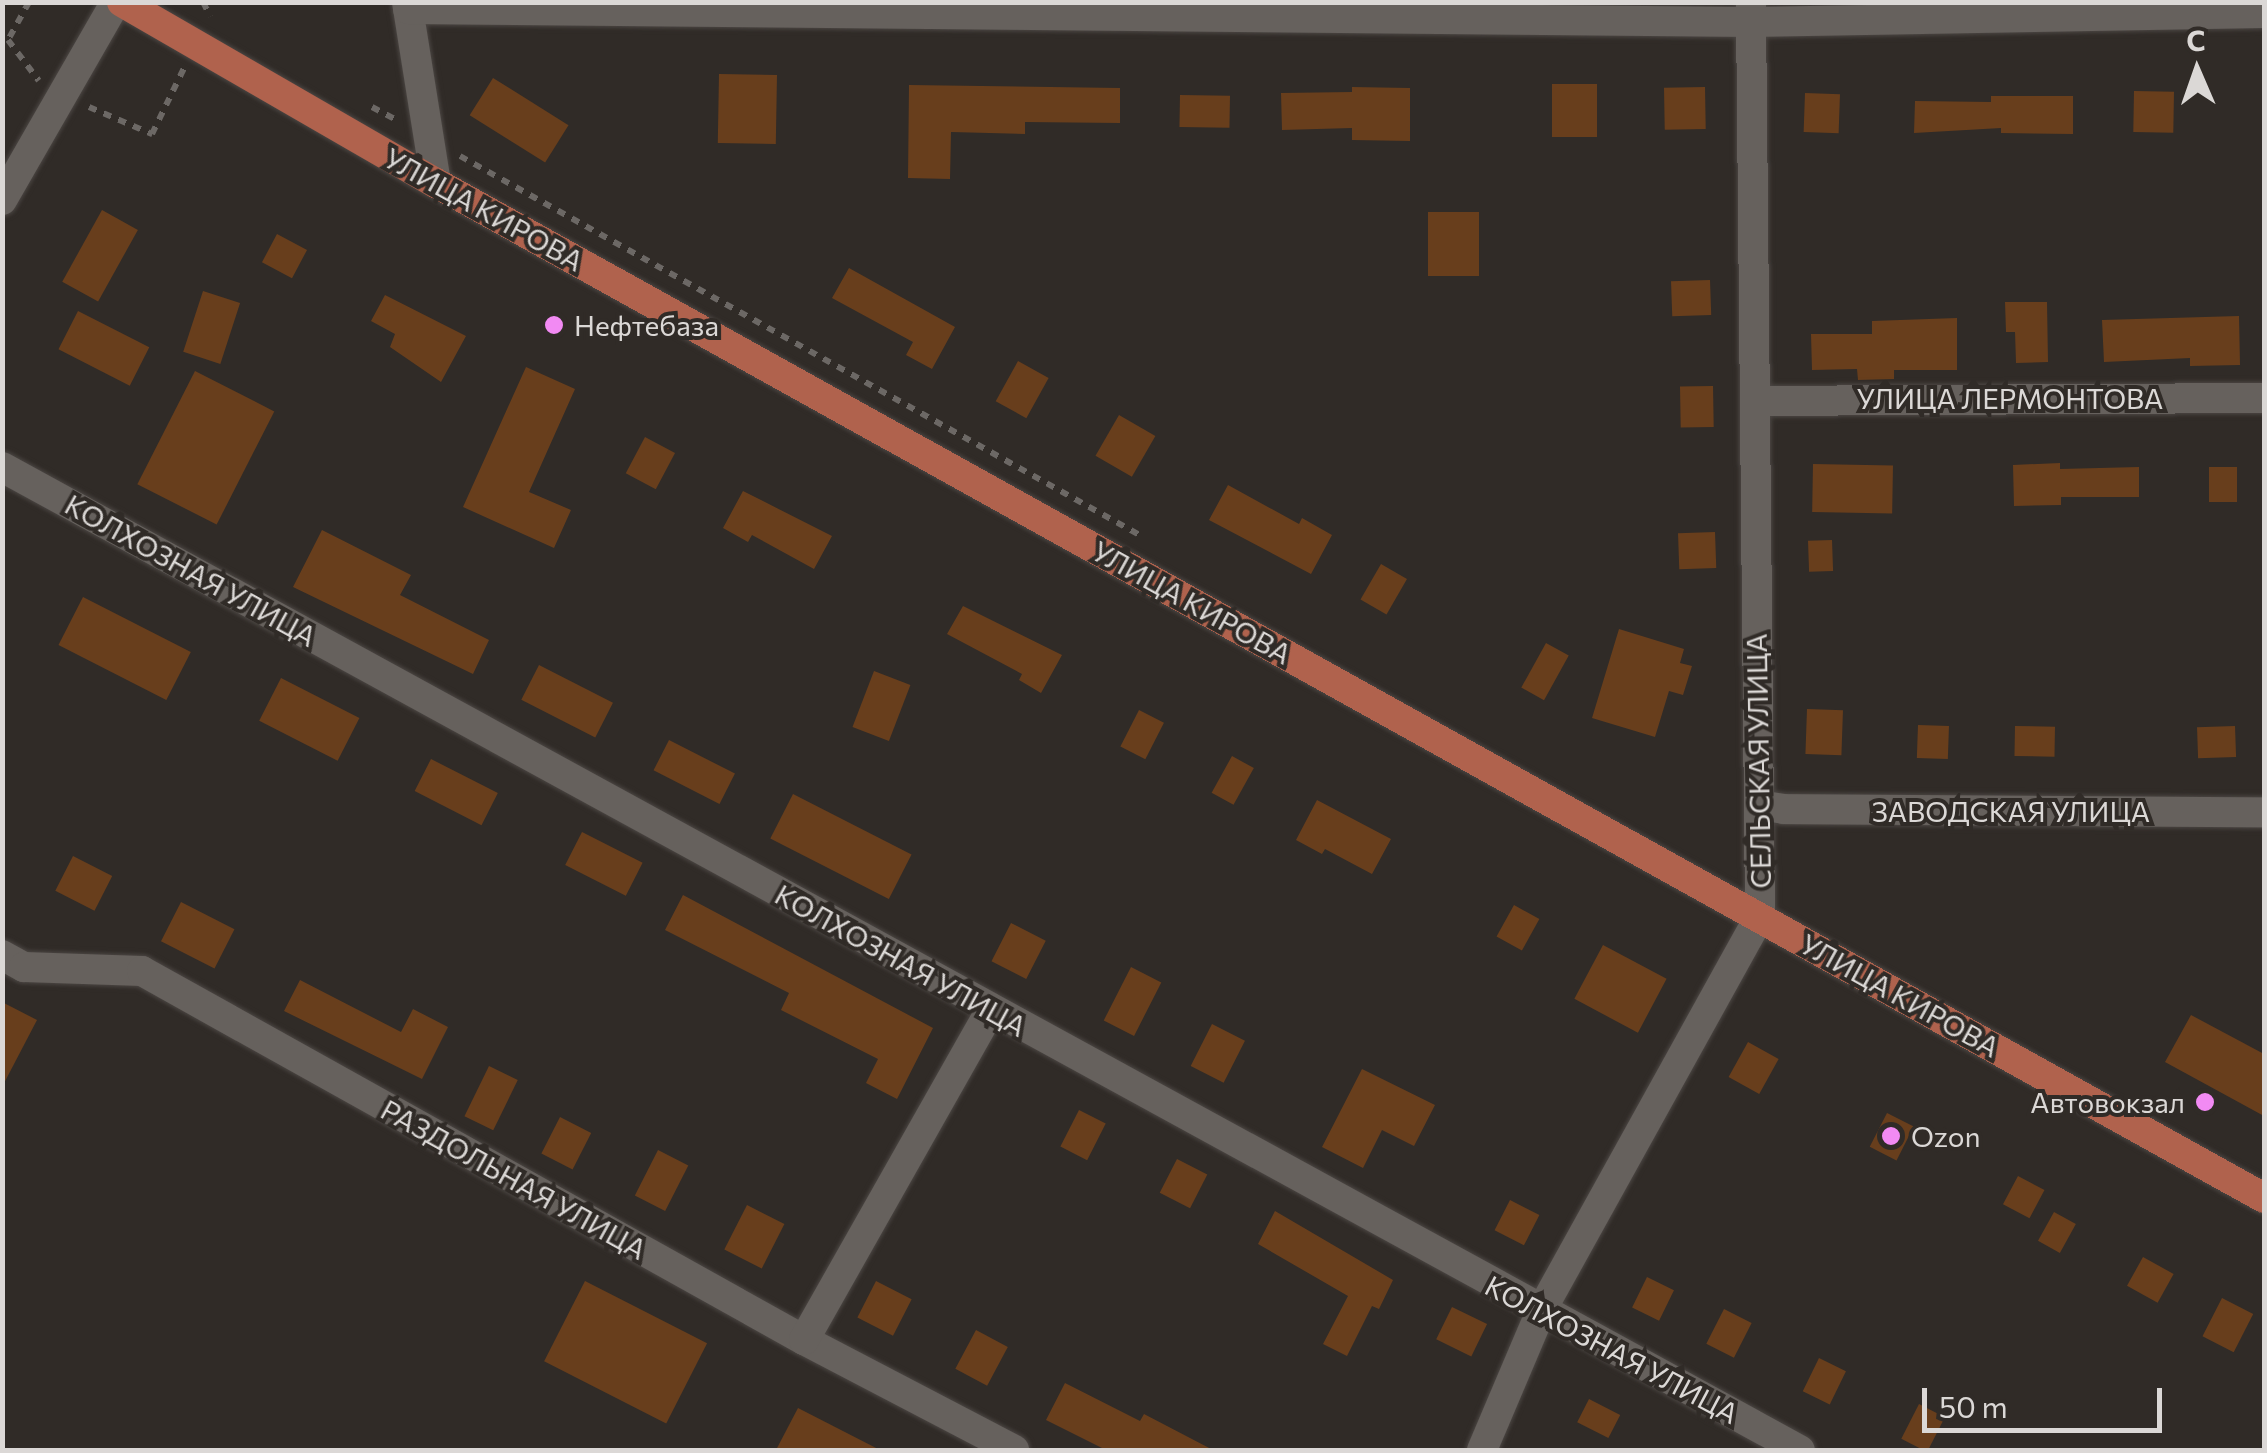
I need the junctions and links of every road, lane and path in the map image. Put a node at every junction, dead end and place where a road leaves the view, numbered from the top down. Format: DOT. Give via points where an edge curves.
graph roads {
  1 [pos="119,2"];
  2 [pos="203,2"];
  3 [pos="25,4"];
  4 [pos="408,6"];
  5 [pos="1751,12"];
  6 [pos="2264,13"];
  7 [pos="210,16"];
  8 [pos="226,26"];
  9 [pos="195,46"];
  10 [pos="63,96"];
  11 [pos="362,101"];
  12 [pos="429,139"];
  13 [pos="436,183"];
  14 [pos="2,200"];
  15 [pos="2264,398"];
  16 [pos="1755,401"];
  17 [pos="2,468"];
  18 [pos="1155,543"];
  19 [pos="1759,805"];
  20 [pos="2264,812"];
  21 [pos="1760,916"];
  22 [pos="2,955"];
  23 [pos="992,1009"];
  24 [pos="2264,1198"];
  25 [pos="1541,1311"];
  26 [pos="804,1340"];
  27 [pos="1014,1450"];
  28 [pos="1482,1450"];
  29 [pos="1800,1450"];
  1 -- 9 [label="main road, УЛИЦА КИРОВА"];
  1 -- 10 [label="street"];
  2 -- 7 [label="path"];
  3 -- 10 [label="path" via="8,40 44,88"];
  4 -- 5 [label="street"];
  4 -- 12 [label="street"];
  5 -- 6 [label="street"];
  5 -- 16 [label="street, СЕЛЬСКАЯ УЛИЦА"];
  7 -- 8 [label="path"];
  7 -- 9 [label="path"];
  9 -- 10 [label="path" via="152,134"];
  9 -- 13 [label="main road, УЛИЦА КИРОВА"];
  10 -- 14 [label="street"];
  11 -- 12 [label="path"];
  12 -- 13 [label="street"];
  12 -- 18 [label="path"];
  13 -- 21 [label="main road, УЛИЦА КИРОВА"];
  15 -- 16 [label="street, УЛИЦА ЛЕРМОНТОВА"];
  16 -- 19 [label="street, СЕЛЬСКАЯ УЛИЦА"];
  17 -- 23 [label="street, КОЛХОЗНАЯ УЛИЦА"];
  19 -- 20 [label="street, ЗАВОДСКАЯ УЛИЦА"];
  19 -- 21 [label="street, СЕЛЬСКАЯ УЛИЦА"];
  21 -- 24 [label="main road, УЛИЦА КИРОВА"];
  21 -- 25 [label="street, СЕЛЬСКАЯ УЛИЦА"];
  22 -- 26 [label="street, РАЗДОЛЬНАЯ УЛИЦА" via="24,967 142,971"];
  23 -- 25 [label="street, КОЛХОЗНАЯ УЛИЦА"];
  23 -- 26 [label="street"];
  25 -- 28 [label="street, СЕЛЬСКАЯ УЛИЦА"];
  25 -- 29 [label="street, КОЛХОЗНАЯ УЛИЦА"];
  26 -- 27 [label="street, РАЗДОЛЬНАЯ УЛИЦА"];
}
